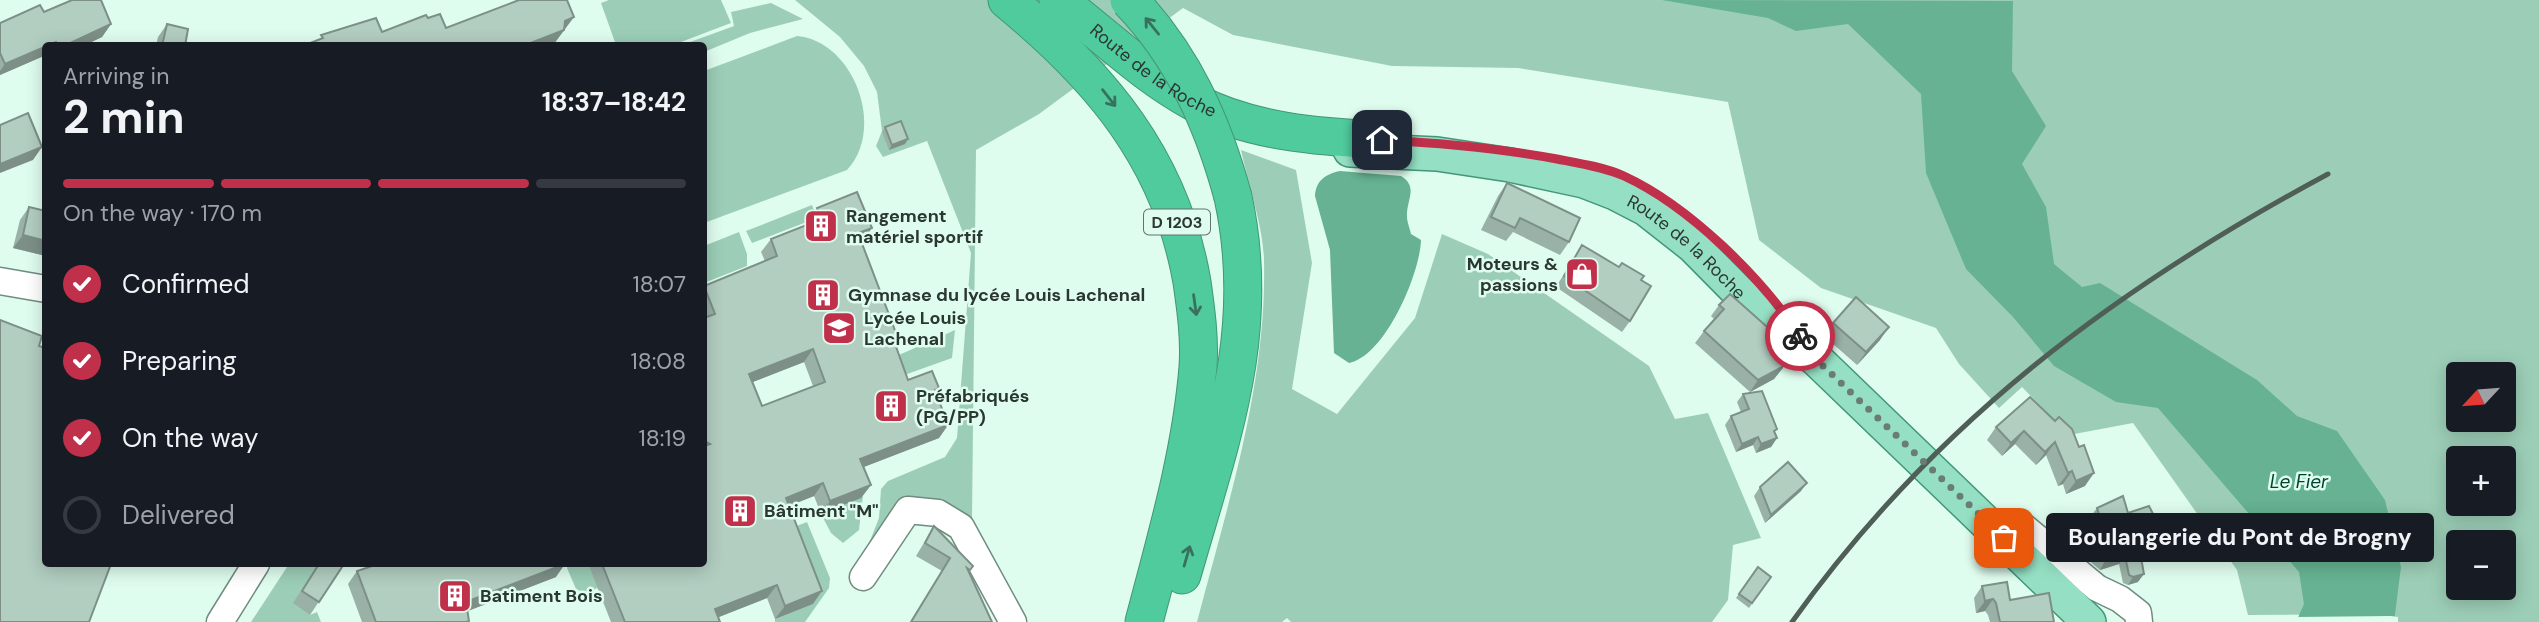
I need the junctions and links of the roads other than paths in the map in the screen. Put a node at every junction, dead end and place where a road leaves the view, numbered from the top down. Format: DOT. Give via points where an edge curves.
graph roads {
  1 [pos="1007,0"];
  2 [pos="1035,0"];
  3 [pos="1058,0"];
  4 [pos="1129,0"];
  5 [pos="1382,140"];
  6 [pos="1280,144"];
  7 [pos="0,281"];
  8 [pos="42,288"];
  9 [pos="1816,359"];
  10 [pos="2004,538"];
  11 [pos="254,567"];
  12 [pos="863,577"];
  13 [pos="220,622"];
  14 [pos="1013,622"];
  15 [pos="1144,622"];
  16 [pos="1168,622"];
  17 [pos="2090,622"];
  18 [pos="2098,622"];
  19 [pos="2105,622"];
  20 [pos="2139,622"];
  1 -- 15 [label="highway, D 1203, one-way" via="1107,94 1138,137 1183,236 1197,313 1198,365 1186,457"];
  2 -- 6 [label="highway, Route de la Roche" via="1122,73 1171,104 1227,131"];
  3 -- 5 [label="highway, Route de la Roche" via="1165,84 1212,110 1296,132"];
  16 -- 4 [label="highway, D 1203, one-way, bridge" via="1222,437 1243,338 1245,283 1233,197 1213,133 1192,86 1165,43"];
  5 -- 9 [label="main road, Route de la Roche" via="1510,150 1622,175 1661,197 1705,232 1766,290"];
  6 -- 9 [label="main road, Route de la Roche" via="1449,156 1584,181 1615,193 1646,209 1693,246 1773,327"];
  7 -- 8 [label="street"];
  9 -- 10 [label="main road, Route de la Roche"];
  10 -- 17 [label="main road, Route de la Roche"];
  10 -- 20 [label="street" via="2020,524 2097,589 2138,613"];
  11 -- 13 [label="street"];
  12 -- 14 [label="street" via="908,510 938,513 961,527"];
  18 -- 19 [label="main road"];
}
